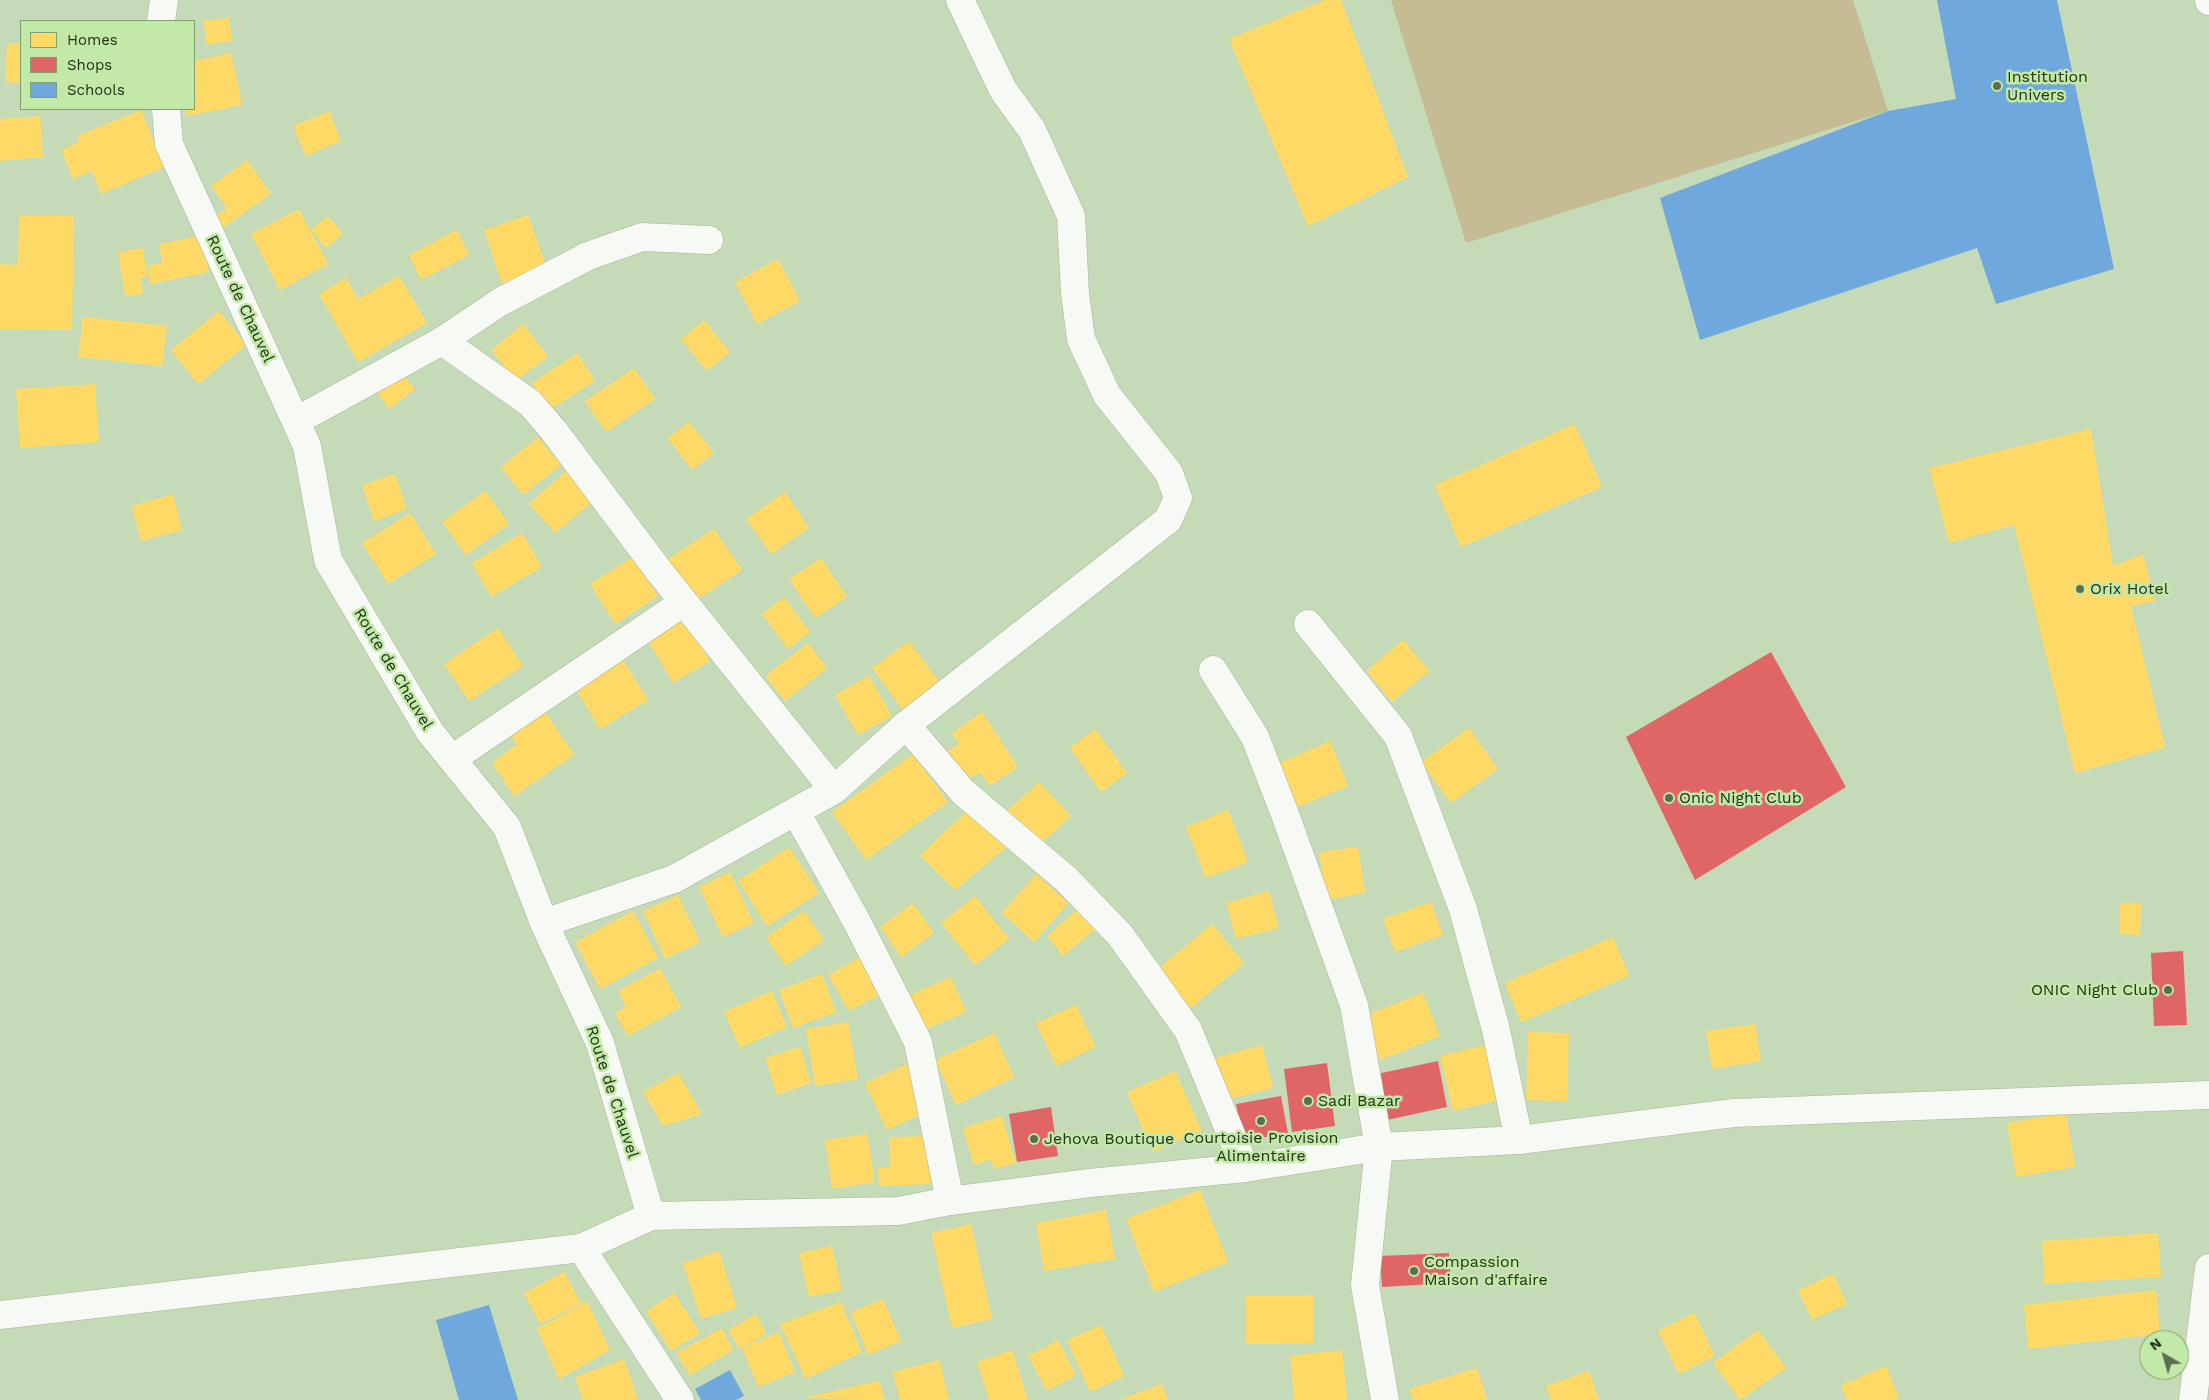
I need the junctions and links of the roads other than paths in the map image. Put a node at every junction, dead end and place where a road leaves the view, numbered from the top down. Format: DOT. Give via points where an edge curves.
graph roads {
  1 [pos="164,0"];
  2 [pos="960,0"];
  3 [pos="161,20"];
  4 [pos="166,110"];
  5 [pos="709,240"];
  6 [pos="442,341"];
  7 [pos="296,421"];
  8 [pos="684,602"];
  9 [pos="1308,624"];
  10 [pos="1213,670"];
  11 [pos="906,724"];
  12 [pos="452,759"];
  13 [pos="834,790"];
  14 [pos="796,812"];
  15 [pos="544,923"];
  16 [pos="2209,1095"];
  17 [pos="1519,1140"];
  18 [pos="1379,1147"];
  19 [pos="1245,1168"];
  20 [pos="950,1201"];
  21 [pos="651,1216"];
  22 [pos="581,1248"];
  23 [pos="2209,1268"];
  24 [pos="0,1315"];
  25 [pos="680,1400"];
  26 [pos="1385,1400"];
  27 [pos="2193,1400"];
  1 -- 3 [label="street"];
  2 -- 11 [label="street" via="1003,90 1032,130 1071,216 1081,339 1107,395 1169,473 1178,498 1168,520"];
  4 -- 7 [label="street, Route de Chauvel" via="169,144"];
  5 -- 6 [label="street" via="642,237 588,256 500,302"];
  6 -- 7 [label="street"];
  6 -- 8 [label="street" via="530,403"];
  7 -- 12 [label="street, Route de Chauvel" via="307,446 328,560 430,732"];
  8 -- 12 [label="street"];
  8 -- 13 [label="street"];
  9 -- 17 [label="street" via="1398,736 1463,908 1496,1030"];
  10 -- 18 [label="street" via="1254,737 1354,1005"];
  11 -- 13 [label="street"];
  11 -- 19 [label="street" via="963,792 1066,879 1120,935 1188,1030"];
  12 -- 15 [label="street, Route de Chauvel" via="507,827"];
  13 -- 14 [label="street"];
  14 -- 15 [label="street" via="674,879"];
  14 -- 20 [label="street" via="918,1042"];
  15 -- 21 [label="street, Route de Chauvel" via="600,1044"];
  16 -- 17 [label="street" via="1734,1113"];
  17 -- 18 [label="street"];
  18 -- 19 [label="street"];
  18 -- 26 [label="street" via="1366,1285"];
  19 -- 20 [label="street"];
  20 -- 21 [label="street" via="898,1210"];
  21 -- 22 [label="street"];
  22 -- 24 [label="street"];
  22 -- 25 [label="street"];
  23 -- 27 [label="street"];
}
